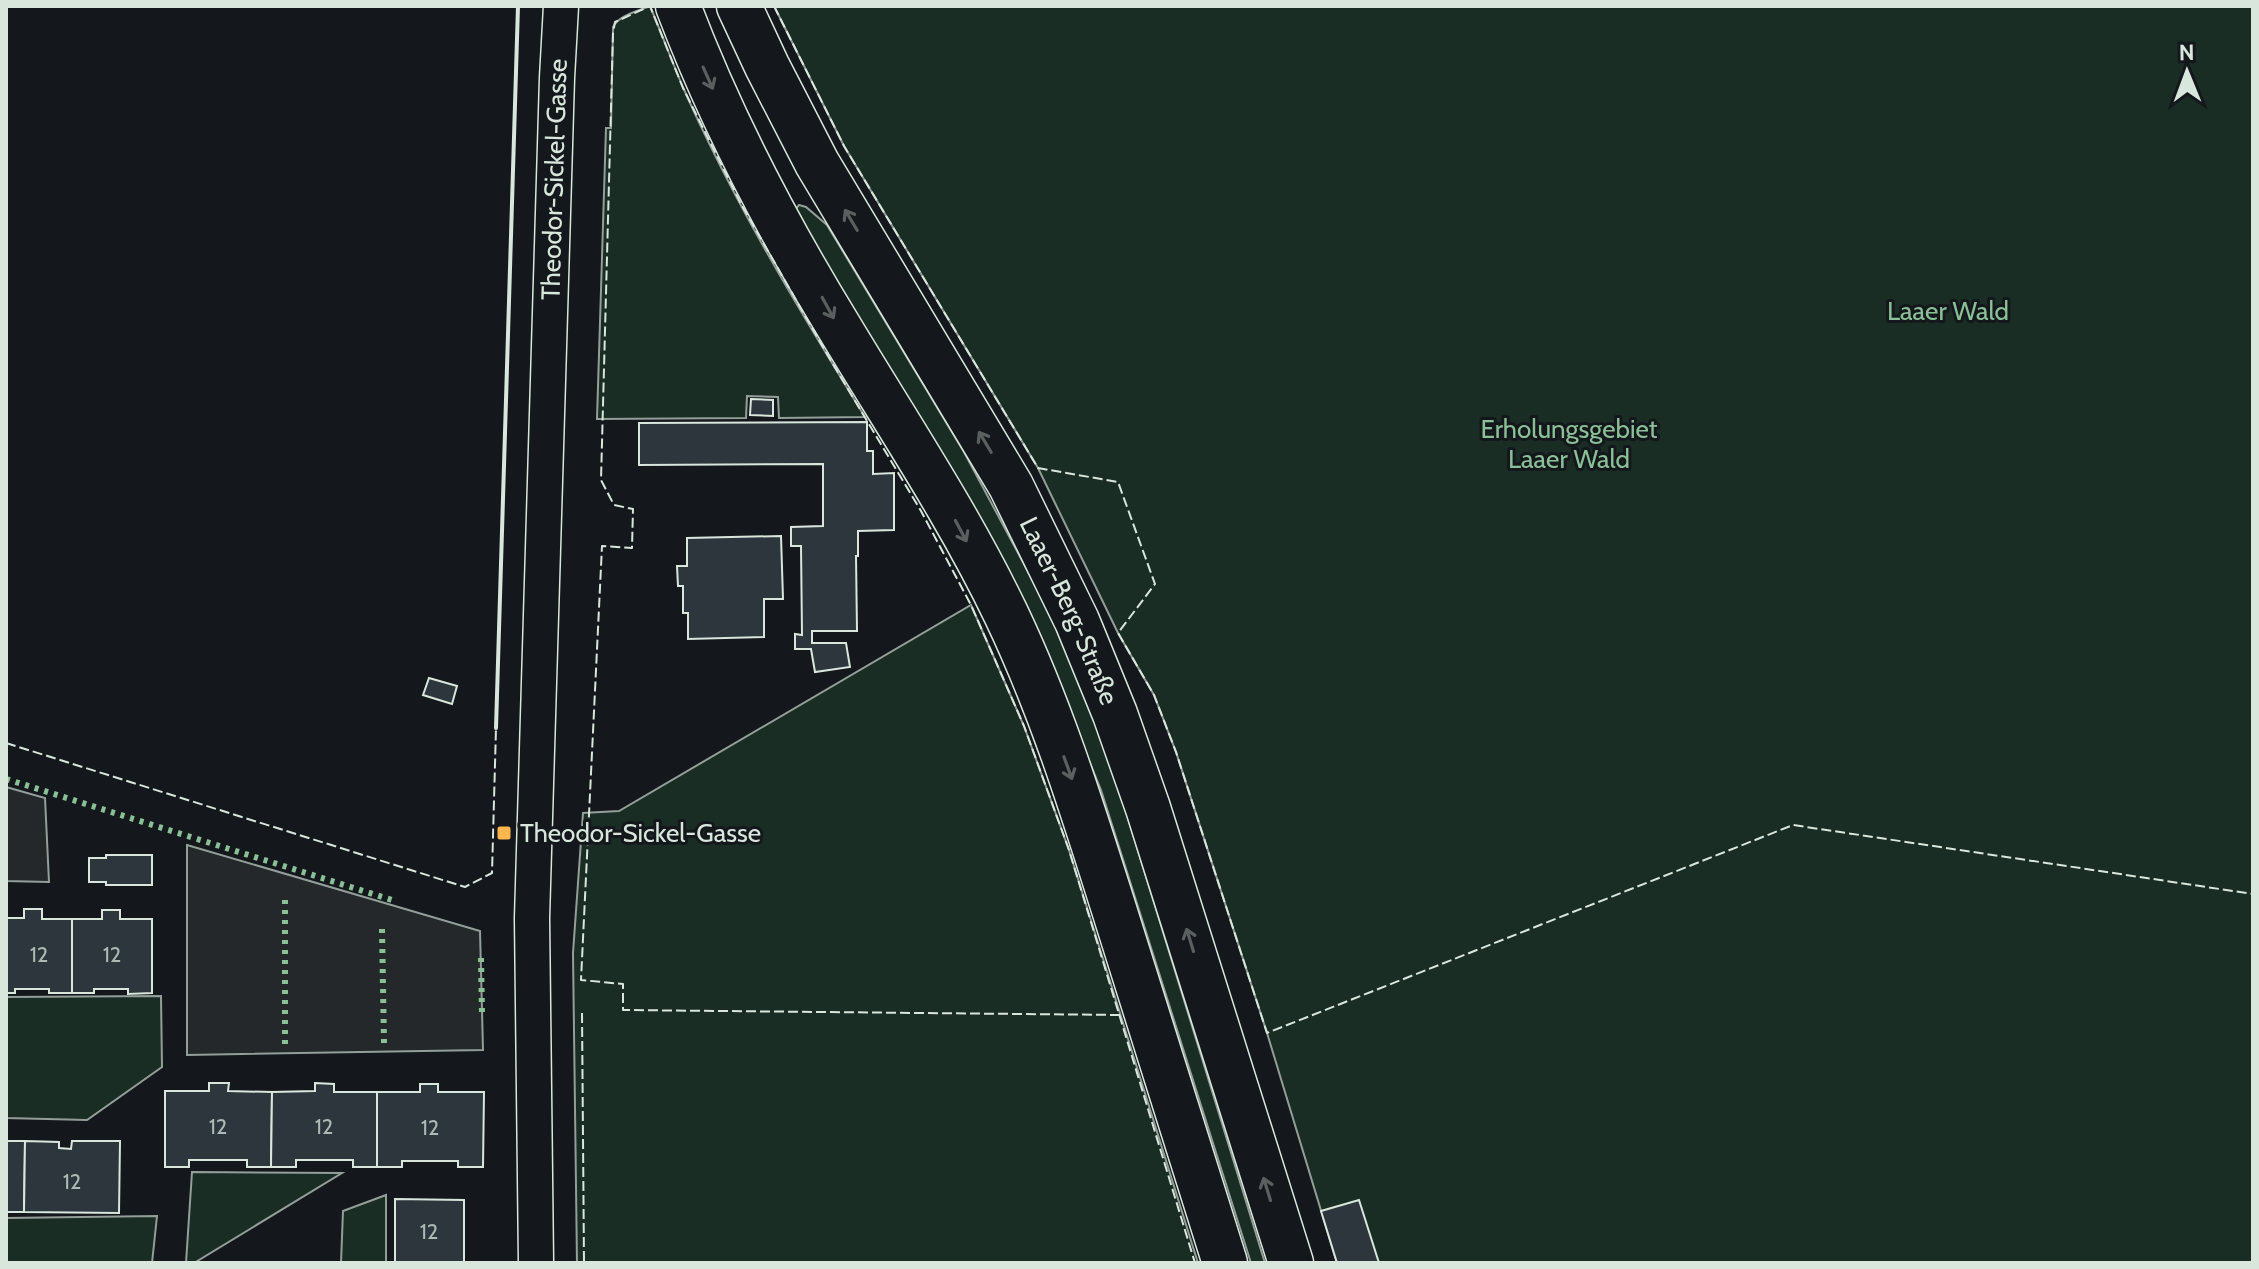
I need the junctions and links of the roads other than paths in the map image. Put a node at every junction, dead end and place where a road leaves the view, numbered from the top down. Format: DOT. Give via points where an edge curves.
graph roads {
  1 [pos="561,6"];
  2 [pos="678,6"];
  3 [pos="739,6"];
  4 [pos="536,1263"];
  5 [pos="1225,1263"];
  6 [pos="1291,1263"];
  1 -- 4 [label="street, Theodor-Sickel-Gasse" via="533,903"];
  2 -- 5 [label="main road, one-way" via="763,192 1006,614 1082,809"];
  6 -- 3 [label="main road, Laaer-Berg-Straße, one-way" via="1148,808 1077,621 1011,486 817,163"];
}
